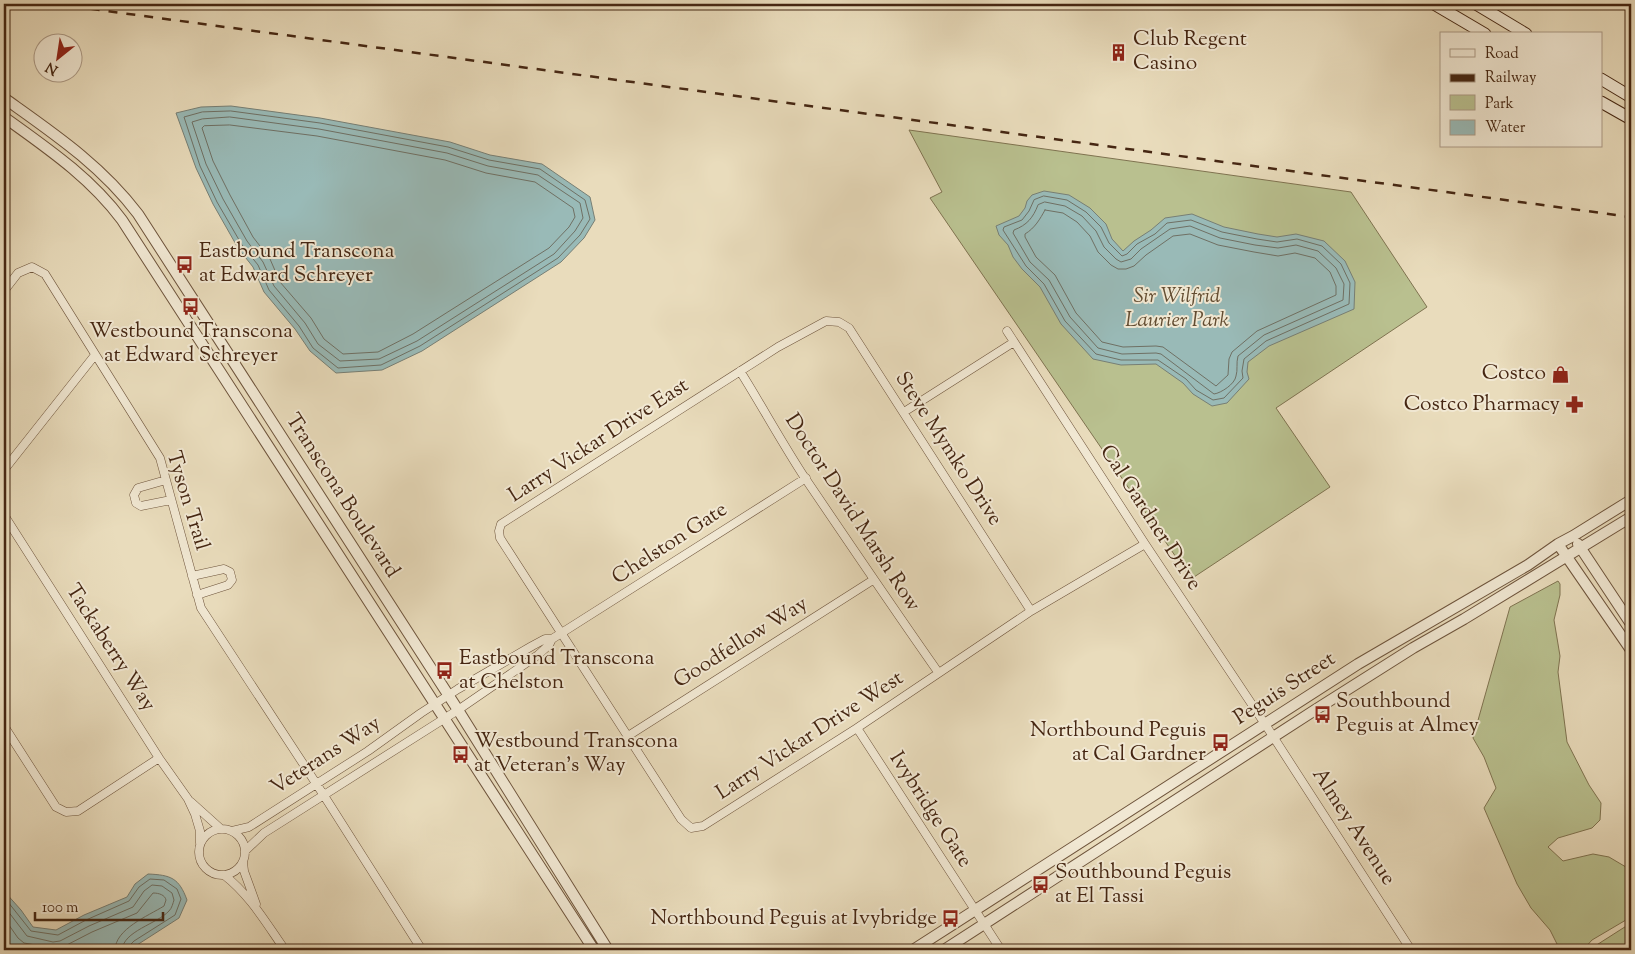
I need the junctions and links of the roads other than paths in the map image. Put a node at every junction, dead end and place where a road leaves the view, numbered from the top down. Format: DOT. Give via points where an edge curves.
graph roads {
  1 [pos="1434,4"];
  2 [pos="1476,4"];
  3 [pos="1482,32"];
  4 [pos="1523,32"];
  5 [pos="1602,80"];
  6 [pos="1631,97"];
  7 [pos="4,98"];
  8 [pos="1602,102"];
  9 [pos="1630,114"];
  10 [pos="4,117"];
  11 [pos="4,290"];
  12 [pos="826,322"];
  13 [pos="1007,331"];
  14 [pos="1014,342"];
  15 [pos="96,355"];
  16 [pos="740,371"];
  17 [pos="904,412"];
  18 [pos="4,470"];
  19 [pos="806,478"];
  20 [pos="166,480"];
  21 [pos="171,500"];
  22 [pos="1631,500"];
  23 [pos="4,515"];
  24 [pos="1631,517"];
  25 [pos="1573,536"];
  26 [pos="1145,544"];
  27 [pos="1558,544"];
  28 [pos="1581,549"];
  29 [pos="1567,556"];
  30 [pos="192,576"];
  31 [pos="873,580"];
  32 [pos="197,595"];
  33 [pos="1031,611"];
  34 [pos="1631,624"];
  35 [pos="562,634"];
  36 [pos="552,639"];
  37 [pos="1631,650"];
  38 [pos="938,672"];
  39 [pos="449,696"];
  40 [pos="436,704"];
  41 [pos="458,710"];
  42 [pos="444,719"];
  43 [pos="1265,724"];
  44 [pos="4,726"];
  45 [pos="857,728"];
  46 [pos="628,736"];
  47 [pos="1274,738"];
  48 [pos="159,758"];
  49 [pos="316,784"];
  50 [pos="323,794"];
  51 [pos="188,799"];
  52 [pos="221,829"];
  53 [pos="232,831"];
  54 [pos="200,843"];
  55 [pos="245,851"];
  56 [pos="243,862"];
  57 [pos="224,875"];
  58 [pos="974,910"];
  59 [pos="258,911"];
  60 [pos="984,924"];
  61 [pos="284,950"];
  62 [pos="422,950"];
  63 [pos="594,950"];
  64 [pos="608,950"];
  65 [pos="914,950"];
  66 [pos="944,950"];
  67 [pos="1001,950"];
  68 [pos="1411,950"];
  1 -- 3 [label="main road"];
  2 -- 4 [label="main road"];
  5 -- 6 [label="main road"];
  7 -- 39 [label="street, Transcona Boulevard" via="84,156 134,209"];
  8 -- 9 [label="main road"];
  10 -- 40 [label="street, Transcona Boulevard" via="74,169 122,220"];
  11 -- 15 [label="street, Tyson Trail" via="18,273 32,267 45,274"];
  12 -- 16 [label="street, Larry Vickar Drive East"];
  12 -- 17 [label="street, Steve Mymko Drive" via="839,322 849,328"];
  13 -- 14 [label="street, Cal Gardner Drive"];
  14 -- 17 [label="street"];
  14 -- 26 [label="street, Cal Gardner Drive"];
  15 -- 18 [label="street"];
  15 -- 20 [label="street, Tyson Trail" via="160,458"];
  16 -- 19 [label="street, Doctor David Marsh Row"];
  16 -- 35 [label="street, Larry Vickar Drive East" via="501,524 500,538"];
  17 -- 33 [label="street, Steve Mymko Drive"];
  19 -- 31 [label="street, Doctor David Marsh Row"];
  19 -- 35 [label="street, Chelston Gate"];
  20 -- 21 [label="street, Tyson Trail"];
  20 -- 21 [label="street" via="138,488 134,495 141,506"];
  21 -- 30 [label="street, Tyson Trail"];
  22 -- 25 [label="street, Peguis Street"];
  23 -- 48 [label="street, Tackaberry Way"];
  24 -- 28 [label="street, Peguis Street"];
  25 -- 27 [label="street, Peguis Street"];
  25 -- 28 [label="street"];
  26 -- 33 [label="street, Larry Vickar Drive West"];
  26 -- 43 [label="street, Cal Gardner Drive"];
  27 -- 29 [label="street"];
  27 -- 43 [label="street, Peguis Street"];
  28 -- 29 [label="street, Peguis Street"];
  28 -- 34 [label="street"];
  29 -- 37 [label="street"];
  29 -- 47 [label="street, Peguis Street" via="1414,648"];
  30 -- 32 [label="street, Tyson Trail"];
  30 -- 32 [label="street" via="224,568 230,572 232,580 228,586"];
  31 -- 38 [label="street, Doctor David Marsh Row"];
  31 -- 46 [label="street, Goodfellow Way"];
  32 -- 49 [label="street, Tyson Trail" via="201,608"];
  33 -- 38 [label="street, Larry Vickar Drive West"];
  35 -- 36 [label="street, Chelston Gate"];
  35 -- 46 [label="street, Larry Vickar Drive West"];
  36 -- 39 [label="street, Chelston Gate" via="532,646"];
  36 -- 41 [label="street, Chelston Gate" via="538,655"];
  38 -- 45 [label="street, Larry Vickar Drive West"];
  39 -- 40 [label="street, Chelston Gate"];
  39 -- 41 [label="street, Transcona Boulevard"];
  40 -- 42 [label="street, Transcona Boulevard"];
  40 -- 49 [label="street, Veterans Way"];
  41 -- 42 [label="street, Chelston Gate"];
  41 -- 64 [label="street, Transcona Boulevard"];
  42 -- 50 [label="street, Veterans Way"];
  42 -- 63 [label="street, Transcona Boulevard"];
  43 -- 47 [label="street, Almey Avenue"];
  43 -- 58 [label="street, Peguis Street"];
  44 -- 48 [label="street" via="56,807 66,812 78,811"];
  45 -- 46 [label="street, Larry Vickar Drive West" via="703,826 691,828 681,819"];
  45 -- 58 [label="street, Ivybridge Gate"];
  47 -- 60 [label="street, Peguis Street"];
  47 -- 68 [label="street, Almey Avenue"];
  48 -- 51 [label="street, Tackaberry Way"];
  49 -- 50 [label="street, Tyson Trail"];
  49 -- 53 [label="street, Veterans Way" via="249,827"];
  50 -- 55 [label="street, Veterans Way" via="264,833"];
  50 -- 62 [label="street, Tyson Trail"];
  51 -- 52 [label="street"];
  51 -- 54 [label="street" via="200,832"];
  52 -- 53 [label="street"];
  52 -- 54 [label="street" via="208,833"];
  53 -- 55 [label="street" via="241,839"];
  54 -- 57 [label="street" via="199,855 203,866 212,873"];
  55 -- 56 [label="street"];
  56 -- 57 [label="street" via="235,871"];
  56 -- 59 [label="street"];
  57 -- 59 [label="street" via="242,890"];
  58 -- 60 [label="street, Ivybridge Gate"];
  58 -- 65 [label="street, Peguis Street"];
  59 -- 61 [label="street"];
  60 -- 66 [label="street, Peguis Street"];
  60 -- 67 [label="street, Ivybridge Gate"];
}
